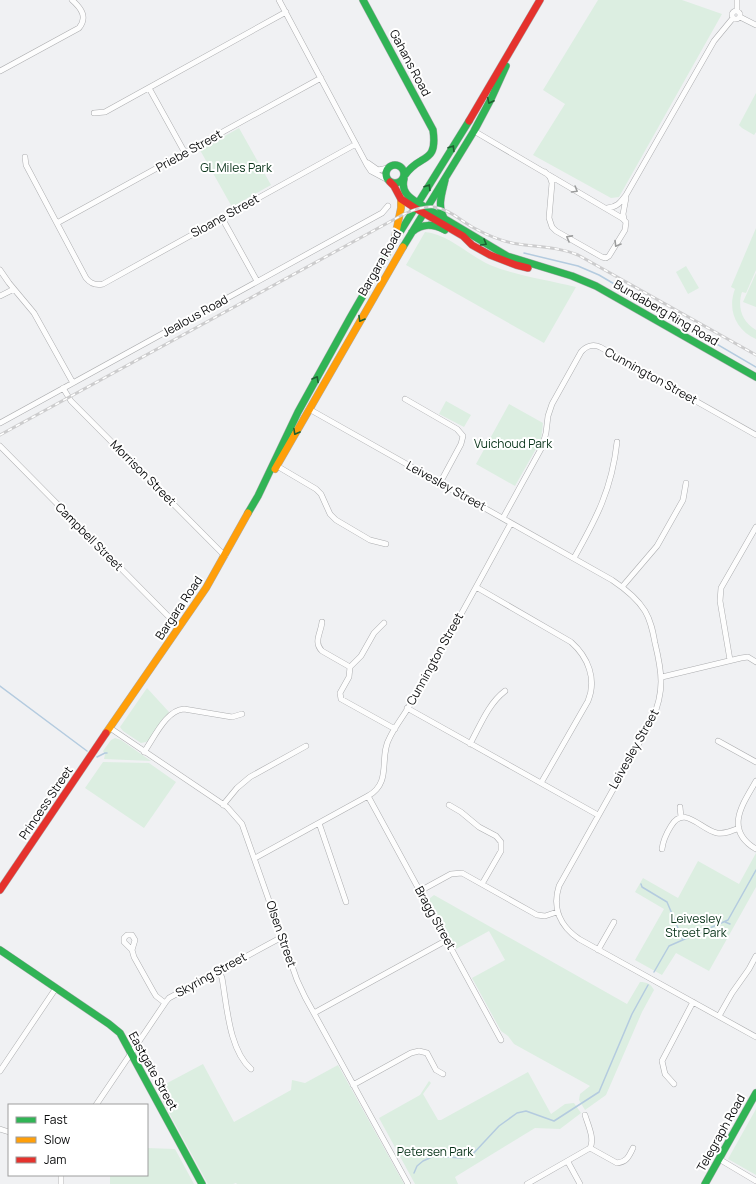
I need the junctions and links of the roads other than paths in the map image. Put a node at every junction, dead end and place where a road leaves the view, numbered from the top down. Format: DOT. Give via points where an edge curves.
graph roads {
  1 [pos="72,0"];
  2 [pos="279,0"];
  3 [pos="363,0"];
  4 [pos="540,0"];
  5 [pos="737,0"];
  6 [pos="736,11"];
  7 [pos="286,12"];
  8 [pos="740,17"];
  9 [pos="733,18"];
  10 [pos="756,25"];
  11 [pos="518,40"];
  12 [pos="0,71"];
  13 [pos="321,78"];
  14 [pos="149,88"];
  15 [pos="94,113"];
  16 [pos="466,126"];
  17 [pos="474,131"];
  18 [pos="434,138"];
  19 [pos="356,144"];
  20 [pos="185,153"];
  21 [pos="25,157"];
  22 [pos="363,158"];
  23 [pos="398,165"];
  24 [pos="388,168"];
  25 [pos="545,172"];
  26 [pos="404,177"];
  27 [pos="445,180"];
  28 [pos="389,181"];
  29 [pos="626,195"];
  30 [pos="401,199"];
  31 [pos="388,206"];
  32 [pos="416,206"];
  33 [pos="606,208"];
  34 [pos="425,211"];
  35 [pos="222,218"];
  36 [pos="446,220"];
  37 [pos="625,221"];
  38 [pos="57,223"];
  39 [pos="412,232"];
  40 [pos="392,245"];
  41 [pos="472,245"];
  42 [pos="0,270"];
  43 [pos="562,273"];
  44 [pos="257,281"];
  45 [pos="14,289"];
  46 [pos="0,296"];
  47 [pos="756,377"];
  48 [pos="73,383"];
  49 [pos="63,388"];
  50 [pos="405,399"];
  51 [pos="302,405"];
  52 [pos="309,409"];
  53 [pos="0,423"];
  54 [pos="756,435"];
  55 [pos="617,442"];
  56 [pos="0,446"];
  57 [pos="275,465"];
  58 [pos="440,483"];
  59 [pos="686,483"];
  60 [pos="503,518"];
  61 [pos="511,523"];
  62 [pos="756,527"];
  63 [pos="386,544"];
  64 [pos="225,556"];
  65 [pos="574,558"];
  66 [pos="476,587"];
  67 [pos="622,587"];
  68 [pos="322,622"];
  69 [pos="384,623"];
  70 [pos="180,627"];
  71 [pos="730,660"];
  72 [pos="756,662"];
  73 [pos="350,667"];
  74 [pos="662,677"];
  75 [pos="505,692"];
  76 [pos="408,708"];
  77 [pos="242,714"];
  78 [pos="110,728"];
  79 [pos="395,729"];
  80 [pos="718,741"];
  81 [pos="470,744"];
  82 [pos="306,746"];
  83 [pos="144,752"];
  84 [pos="756,762"];
  85 [pos="756,781"];
  86 [pos="541,783"];
  87 [pos="368,796"];
  88 [pos="223,804"];
  89 [pos="449,805"];
  90 [pos="680,808"];
  91 [pos="598,815"];
  92 [pos="681,817"];
  93 [pos="319,823"];
  94 [pos="739,828"];
  95 [pos="662,849"];
  96 [pos="756,849"];
  97 [pos="255,858"];
  98 [pos="482,884"];
  99 [pos="0,890"];
  100 [pos="420,891"];
  101 [pos="346,902"];
  102 [pos="557,912"];
  103 [pos="614,922"];
  104 [pos="282,937"];
  105 [pos="447,940"];
  106 [pos="0,950"];
  107 [pos="132,950"];
  108 [pos="598,950"];
  109 [pos="756,956"];
  110 [pos="219,971"];
  111 [pos="56,988"];
  112 [pos="693,1002"];
  113 [pos="165,1003"];
  114 [pos="314,1014"];
  115 [pos="719,1016"];
  116 [pos="756,1037"];
  117 [pos="501,1040"];
  118 [pos="131,1053"];
  119 [pos="251,1069"];
  120 [pos="0,1072"];
  121 [pos="443,1074"];
  122 [pos="674,1084"];
  123 [pos="354,1085"];
  124 [pos="756,1093"];
  125 [pos="97,1104"];
  126 [pos="585,1115"];
  127 [pos="590,1148"];
  128 [pos="633,1148"];
  129 [pos="719,1159"];
  130 [pos="568,1162"];
  131 [pos="756,1181"];
  132 [pos="202,1184"];
  133 [pos="408,1184"];
  134 [pos="527,1184"];
  135 [pos="580,1184"];
  136 [pos="705,1184"];
  1 -- 12 [label="street" via="83,12 83,22 79,28"];
  2 -- 7 [label="street"];
  3 -- 18 [label="main road, Gahans Road" via="431,126"];
  4 -- 11 [label="main road, Bargara Road"];
  5 -- 6 [label="street"];
  6 -- 8 [label="street"];
  6 -- 9 [label="street" via="732,14"];
  7 -- 13 [label="street"];
  7 -- 14 [label="street"];
  8 -- 9 [label="street"];
  8 -- 10 [label="street"];
  9 -- 29 [label="street" via="714,41"];
  11 -- 16 [label="main road, Bargara Road"];
  11 -- 17 [label="main road, Bargara Road, one-way"];
  13 -- 19 [label="street"];
  13 -- 20 [label="street, Priebe Street"];
  14 -- 15 [label="street" via="105,112"];
  14 -- 20 [label="street"];
  16 -- 17 [label="main road"];
  32 -- 16 [label="main road, Bargara Road, one-way"];
  17 -- 25 [label="street"];
  17 -- 27 [label="main road, Bargara Road"];
  18 -- 23 [label="main road" via="433,145 426,154 412,162"];
  18 -- 26 [label="main road" via="435,146 432,152 409,169"];
  19 -- 22 [label="street"];
  19 -- 35 [label="street, Sloane Street"];
  20 -- 38 [label="street, Priebe Street"];
  21 -- 38 [label="street" via="26,165"];
  22 -- 24 [label="street" via="376,169"];
  22 -- 28 [label="street" via="370,169"];
  23 -- 24 [label="main road"];
  23 -- 26 [label="main road" via="403,169"];
  24 -- 28 [label="main road" via="386,176"];
  25 -- 33 [label="street, one-way"];
  37 -- 25 [label="street, one-way" via="625,230 611,255 606,258 556,231 549,218 552,182"];
  26 -- 28 [label="main road" via="396,184"];
  26 -- 32 [label="main road" via="404,192"];
  27 -- 34 [label="main road, Bargara Road"];
  27 -- 36 [label="main road" via="440,208"];
  28 -- 30 [label="main road"];
  29 -- 33 [label="street" via="616,206"];
  29 -- 37 [label="street" via="623,214"];
  30 -- 32 [label="main road"];
  30 -- 40 [label="main road"];
  31 -- 44 [label="street, Jealous Road" via="382,212"];
  32 -- 34 [label="main road, Bundaberg Ring Road"];
  32 -- 40 [label="main road, Bargara Road"];
  33 -- 37 [label="street"];
  34 -- 36 [label="main road, Bundaberg Ring Road"];
  34 -- 39 [label="main road, Bargara Road"];
  34 -- 41 [label="main road, Bundaberg Ring Road" via="463,236"];
  35 -- 38 [label="street, Sloane Street" via="99,285 86,278"];
  35 -- 44 [label="street"];
  36 -- 43 [label="main road, Bundaberg Ring Road, one-way" via="508,256"];
  39 -- 41 [label="main road" via="421,225 428,224"];
  39 -- 52 [label="main road, Bargara Road, one-way"];
  51 -- 40 [label="main road, Bargara Road, one-way"];
  41 -- 43 [label="main road, Bundaberg Ring Road" via="516,265"];
  42 -- 45 [label="street"];
  43 -- 47 [label="main road, Bundaberg Ring Road" via="596,286"];
  44 -- 48 [label="street, Jealous Road"];
  45 -- 46 [label="street"];
  45 -- 48 [label="street" via="34,313"];
  48 -- 49 [label="street, Jealous Road"];
  49 -- 53 [label="street, Jealous Road"];
  49 -- 64 [label="street, Morrison Street" via="71,401"];
  50 -- 58 [label="street" via="457,429 463,436"];
  51 -- 52 [label="main road"];
  51 -- 57 [label="main road, Bargara Road"];
  52 -- 57 [label="main road, Bargara Road, one-way"];
  52 -- 58 [label="street, Leivesley Street"];
  54 -- 60 [label="street, Cunnington Street" via="597,346 588,344 552,404 542,446"];
  55 -- 65 [label="street" via="608,488 595,520"];
  56 -- 70 [label="street, Campbell Street"];
  57 -- 63 [label="street" via="316,489 336,520 370,540"];
  57 -- 64 [label="main road, Bargara Road"];
  58 -- 60 [label="street, Leivesley Street"];
  59 -- 67 [label="street" via="683,500 657,546"];
  60 -- 61 [label="street, Leivesley Street"];
  61 -- 65 [label="street, Leivesley Street"];
  61 -- 66 [label="street, Cunnington Street"];
  62 -- 71 [label="street" via="720,593"];
  64 -- 70 [label="main road, Bargara Road"];
  65 -- 67 [label="street, Leivesley Street"];
  66 -- 76 [label="street, Cunnington Street"];
  66 -- 86 [label="street" via="571,642 583,655 590,669 592,689 589,699"];
  67 -- 74 [label="street, Leivesley Street" via="637,601 648,617"];
  68 -- 73 [label="street" via="317,642 319,647"];
  69 -- 73 [label="street"];
  70 -- 78 [label="main road, Bargara Road"];
  71 -- 72 [label="street" via="748,657"];
  71 -- 74 [label="street"];
  73 -- 79 [label="street" via="349,677 340,694 342,699"];
  74 -- 91 [label="street, Leivesley Street" via="661,696 654,716"];
  75 -- 81 [label="street" via="493,703"];
  76 -- 79 [label="street, Cunnington Street"];
  76 -- 81 [label="street"];
  77 -- 83 [label="street" via="232,717 178,710 168,716"];
  78 -- 83 [label="street, Olsen Street"];
  78 -- 99 [label="main road, Princess Street"];
  79 -- 87 [label="street, Cunnington Street" via="386,748 382,782 377,790"];
  80 -- 84 [label="street"];
  81 -- 86 [label="street"];
  82 -- 88 [label="street" via="250,777"];
  83 -- 88 [label="street, Olsen Street"];
  85 -- 94 [label="street" via="740,809"];
  86 -- 91 [label="street"];
  87 -- 93 [label="street, Cunnington Street"];
  87 -- 100 [label="street, Bragg Street"];
  88 -- 97 [label="street, Olsen Street" via="242,824"];
  89 -- 98 [label="street" via="504,842"];
  90 -- 92 [label="street"];
  91 -- 102 [label="street, Leivesley Street" via="559,886 556,898"];
  92 -- 94 [label="street" via="688,817 718,833"];
  92 -- 95 [label="street" via="671,825 663,840"];
  93 -- 97 [label="street, Cunnington Street"];
  93 -- 101 [label="street"];
  94 -- 96 [label="street" via="747,843"];
  97 -- 104 [label="street, Olsen Street"];
  98 -- 100 [label="street" via="462,873 454,873"];
  98 -- 102 [label="street" via="537,915 545,916"];
  100 -- 105 [label="street, Bragg Street"];
  102 -- 108 [label="street" via="569,931"];
  103 -- 108 [label="street"];
  104 -- 110 [label="street, Skyring Street"];
  104 -- 114 [label="street, Olsen Street"];
  105 -- 114 [label="street"];
  105 -- 117 [label="street, Bragg Street"];
  106 -- 111 [label="main road, Eastgate Street"];
  107 -- 113 [label="street" via="156,996"];
  108 -- 112 [label="street"];
  109 -- 115 [label="street"];
  110 -- 113 [label="street, Skyring Street" via="174,994"];
  110 -- 119 [label="street" via="235,1047"];
  111 -- 118 [label="main road, Eastgate Street" via="117,1030"];
  111 -- 120 [label="street"];
  112 -- 115 [label="street"];
  112 -- 122 [label="street" via="662,1061 665,1074"];
  113 -- 118 [label="street, Skyring Street"];
  114 -- 123 [label="street, Olsen Street"];
  115 -- 116 [label="street"];
  118 -- 125 [label="street, Skyring Street"];
  118 -- 132 [label="main road, Eastgate Street"];
  121 -- 123 [label="street" via="436,1070 427,1053 419,1051"];
  123 -- 133 [label="street, Olsen Street"];
  124 -- 129 [label="main road, Telegraph Road"];
  126 -- 127 [label="street" via="592,1140"];
  127 -- 128 [label="street" via="617,1164 627,1160"];
  127 -- 130 [label="street"];
  129 -- 131 [label="street"];
  129 -- 136 [label="main road, Telegraph Road"];
  130 -- 134 [label="street"];
  130 -- 135 [label="street"];
}
